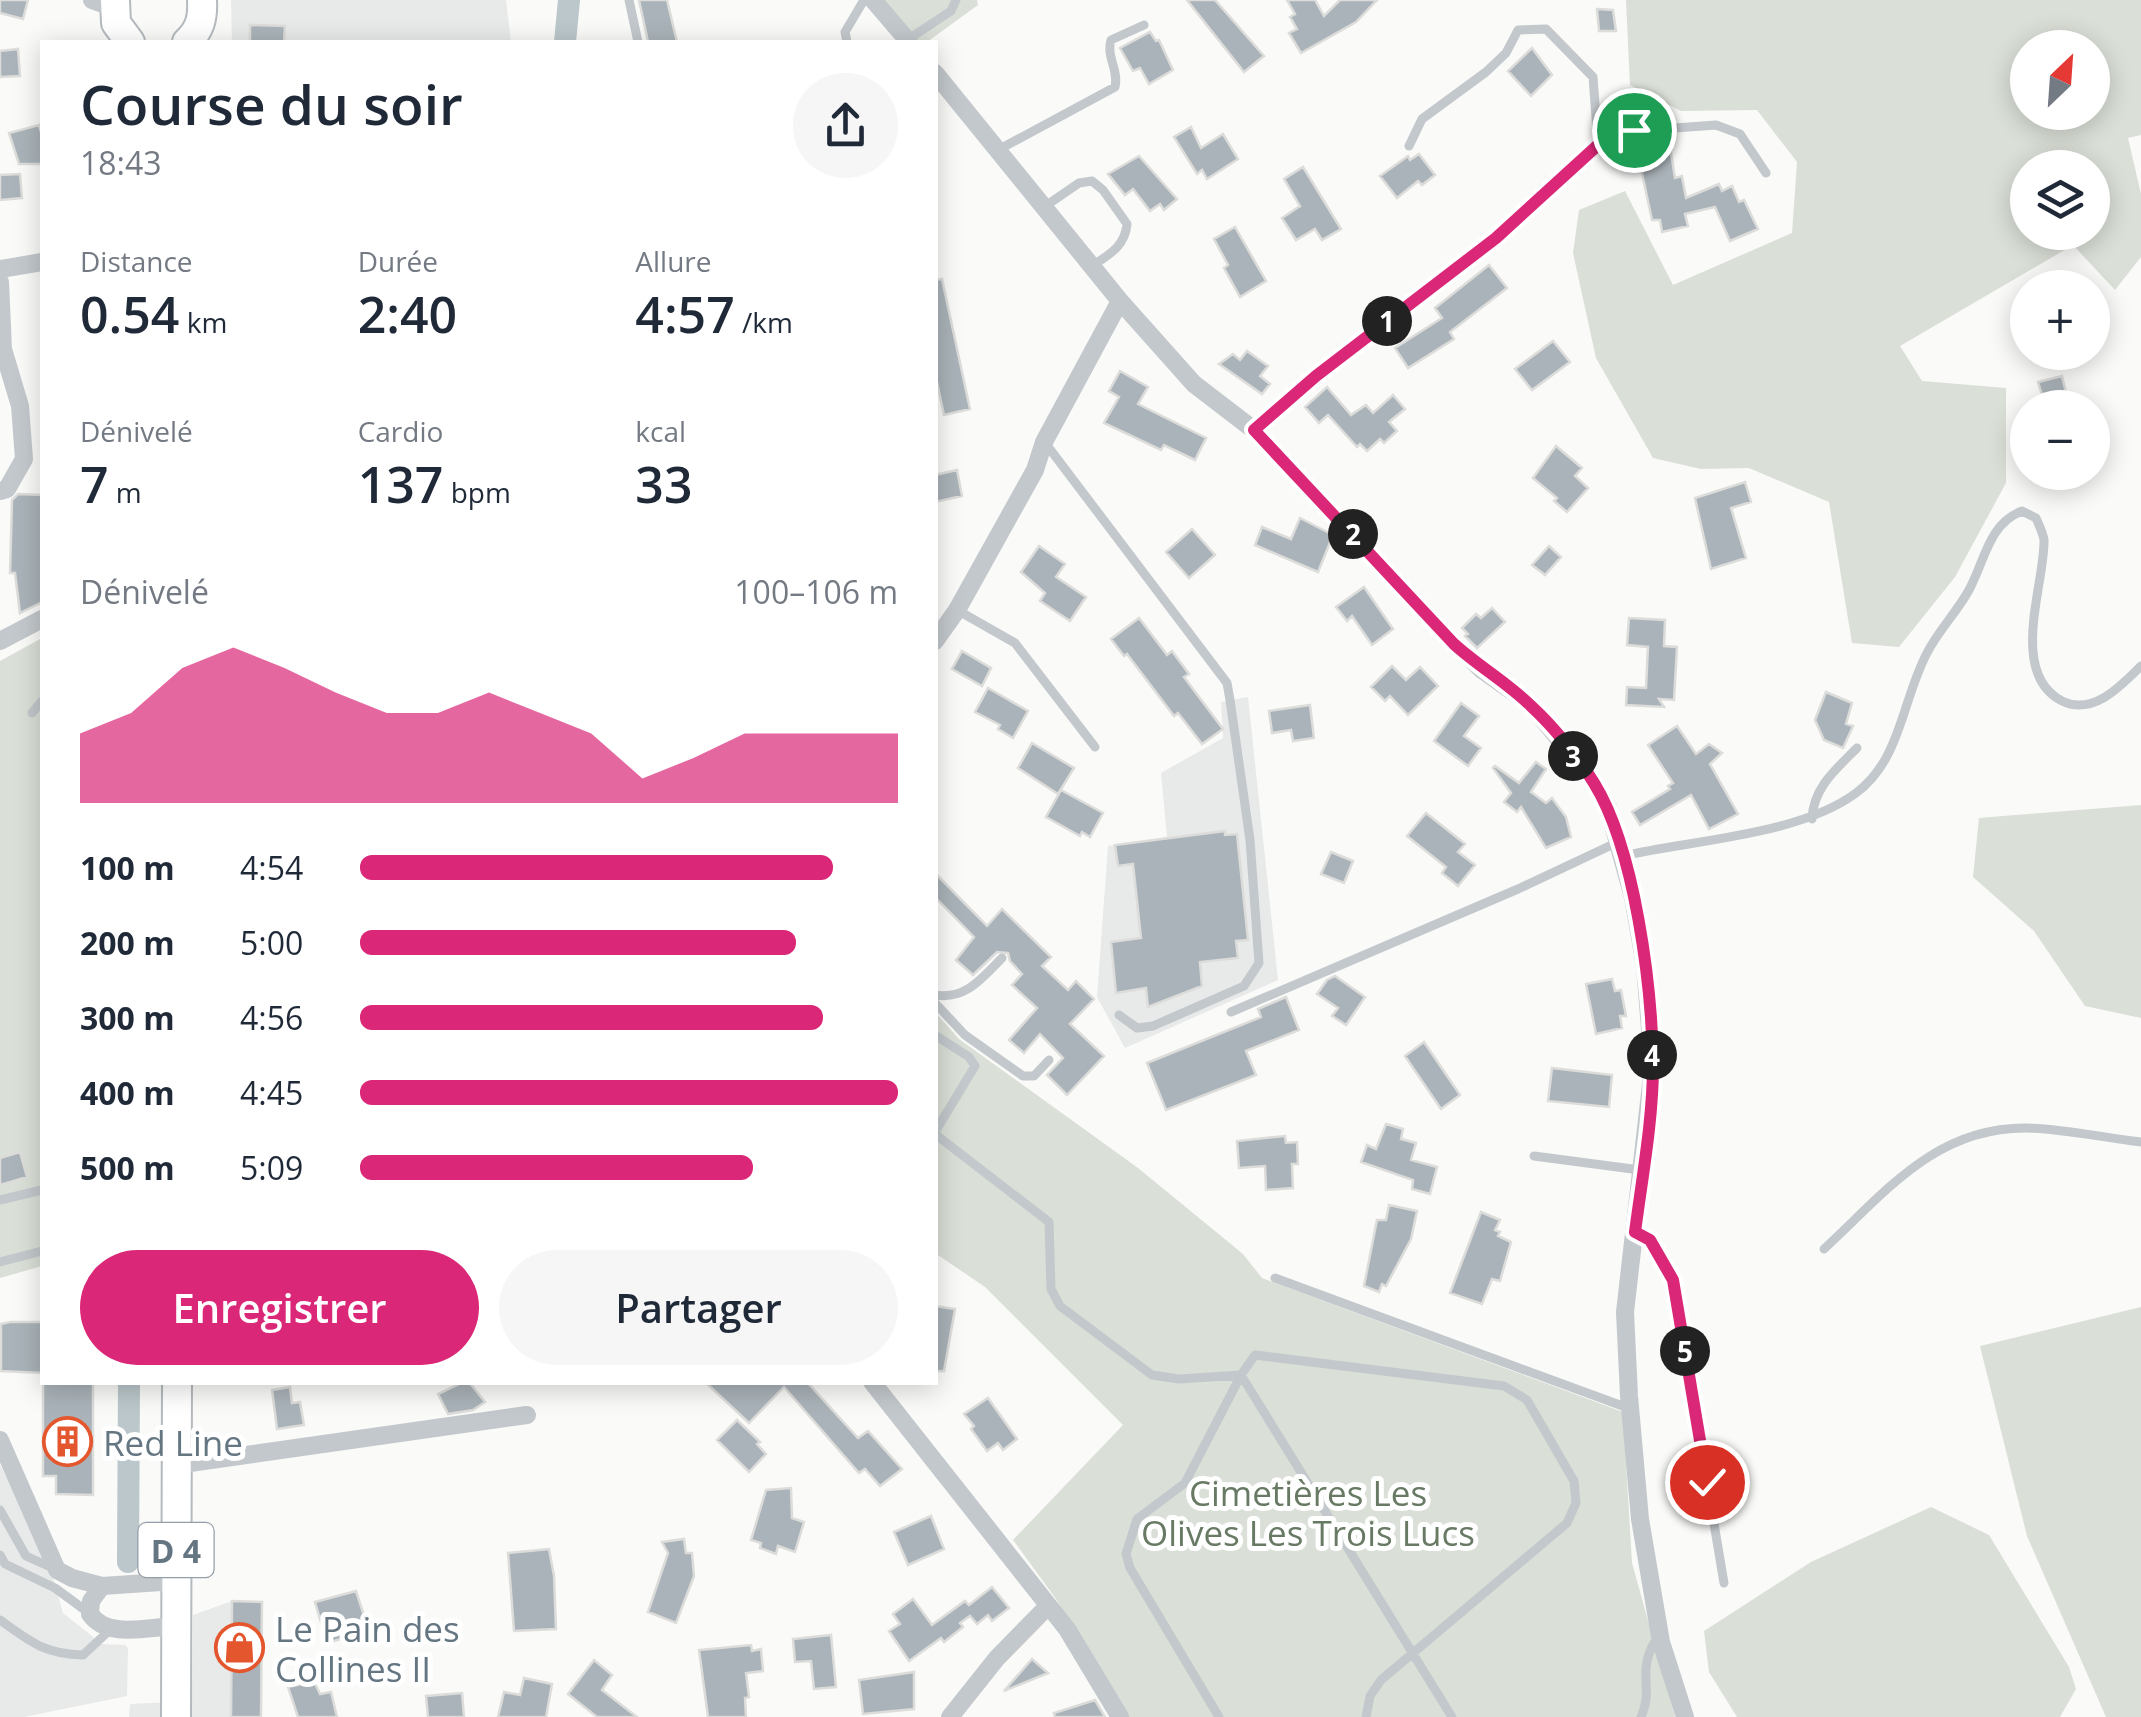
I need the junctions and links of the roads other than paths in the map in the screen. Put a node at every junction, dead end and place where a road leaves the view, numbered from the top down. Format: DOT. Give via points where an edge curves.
graph roads {
  1 [pos="202,0"];
  2 [pos="629,0"];
  3 [pos="864,0"];
  4 [pos="873,0"];
  5 [pos="956,0"];
  6 [pos="107,3"];
  7 [pos="1144,25"];
  8 [pos="129,40"];
  9 [pos="189,40"];
  10 [pos="638,40"];
  11 [pos="847,40"];
  12 [pos="907,40"];
  13 [pos="909,40"];
  14 [pos="938,77"];
  15 [pos="1598,145"];
  16 [pos="1409,146"];
  17 [pos="998,150"];
  18 [pos="1766,173"];
  19 [pos="1044,206"];
  20 [pos="40,262"];
  21 [pos="1092,266"];
  22 [pos="0,269"];
  23 [pos="0,282"];
  24 [pos="1120,300"];
  25 [pos="1254,430"];
  26 [pos="1044,442"];
  27 [pos="0,491"];
  28 [pos="957,610"];
  29 [pos="40,620"];
  30 [pos="938,637"];
  31 [pos="0,640"];
  32 [pos="2141,666"];
  33 [pos="40,703"];
  34 [pos="32,713"];
  35 [pos="1096,746"];
  36 [pos="1857,748"];
  37 [pos="1812,819"];
  38 [pos="1621,849"];
  39 [pos="1002,958"];
  40 [pos="938,995"];
  41 [pos="938,1006"];
  42 [pos="1231,1012"];
  43 [pos="1119,1014"];
  44 [pos="938,1037"];
  45 [pos="1049,1060"];
  46 [pos="938,1128"];
  47 [pos="938,1135"];
  48 [pos="2141,1142"];
  49 [pos="1534,1156"];
  50 [pos="1643,1170"];
  51 [pos="40,1190"];
  52 [pos="0,1200"];
  53 [pos="1635,1232"];
  54 [pos="1824,1249"];
  55 [pos="40,1252"];
  56 [pos="0,1262"];
  57 [pos="1275,1278"];
  58 [pos="1241,1375"];
  59 [pos="177,1385"];
  60 [pos="874,1385"];
  61 [pos="1630,1408"];
  62 [pos="528,1416"];
  63 [pos="0,1440"];
  64 [pos="176,1465"];
  65 [pos="0,1510"];
  66 [pos="0,1555"];
  67 [pos="58,1570"];
  68 [pos="176,1580"];
  69 [pos="1724,1584"];
  70 [pos="102,1586"];
  71 [pos="1048,1606"];
  72 [pos="90,1614"];
  73 [pos="0,1620"];
  74 [pos="176,1626"];
  75 [pos="111,1629"];
  76 [pos="1661,1642"];
  77 [pos="1414,1652"];
  78 [pos="176,1717"];
  79 [pos="950,1717"];
  80 [pos="1120,1717"];
  81 [pos="1219,1717"];
  82 [pos="1366,1717"];
  83 [pos="1452,1717"];
  84 [pos="1641,1717"];
  85 [pos="1684,1717"];
  1 -- 9 [label="main road" via="203,15"];
  2 -- 10 [label="lane"];
  3 -- 11 [label="lane"];
  4 -- 12 [label="street"];
  5 -- 13 [label="lane" via="951,11"];
  6 -- 8 [label="main road"];
  7 -- 17 [label="lane" via="1111,40 1115,88"];
  14 -- 17 [label="street"];
  15 -- 16 [label="lane" via="1593,77 1546,28 1518,30 1486,72 1422,119"];
  15 -- 18 [label="lane" via="1634,130 1716,126 1740,134"];
  15 -- 25 [label="lane" via="1496,238"];
  17 -- 19 [label="street"];
  19 -- 21 [label="street"];
  19 -- 21 [label="lane" via="1079,183 1092,181 1103,190 1127,224 1126,236"];
  20 -- 22 [label="street"];
  21 -- 24 [label="street"];
  23 -- 27 [label="street" via="3,349 20,406 24,460"];
  24 -- 25 [label="street" via="1194,384"];
  24 -- 26 [label="street"];
  25 -- 38 [label="street" via="1454,644 1542,718 1592,780"];
  26 -- 28 [label="street" via="1036,470"];
  26 -- 43 [label="lane" via="1227,683 1250,840 1259,963 1244,986 1152,1026 1137,1028"];
  28 -- 30 [label="street"];
  28 -- 35 [label="lane" via="1015,643"];
  29 -- 31 [label="street"];
  32 -- 37 [label="lane" via="2095,702 2076,706 2046,688 2034,659 2032,618 2044,538 2036,518 2022,511 2004,518 1969,591 1926,654 1883,766 1859,791"];
  33 -- 34 [label="lane"];
  36 -- 37 [label="lane" via="1823,784 1812,802"];
  37 -- 38 [label="lane"];
  38 -- 42 [label="lane"];
  38 -- 50 [label="street" via="1645,966 1653,1066"];
  39 -- 40 [label="lane" via="972,988"];
  41 -- 45 [label="lane" via="1023,1076 1034,1076"];
  44 -- 46 [label="lane" via="975,1066"];
  47 -- 58 [label="lane" via="1049,1222 1051,1289 1060,1306 1152,1376"];
  48 -- 54 [label="lane" via="2023,1128 1947,1143"];
  49 -- 50 [label="lane"];
  50 -- 53 [label="street"];
  51 -- 52 [label="lane"];
  53 -- 61 [label="street" via="1625,1312"];
  53 -- 69 [label="lane" via="1650,1240 1673,1280"];
  55 -- 56 [label="lane"];
  57 -- 61 [label="lane"];
  58 -- 77 [label="lane"];
  58 -- 77 [label="lane" via="1255,1356 1474,1380 1527,1400 1574,1481 1573,1514 1558,1534"];
  58 -- 81 [label="lane" via="1190,1476 1136,1519 1126,1554"];
  59 -- 64 [label="main road, D 4"];
  60 -- 71 [label="street"];
  61 -- 76 [label="street"];
  62 -- 64 [label="street"];
  63 -- 67 [label="street"];
  64 -- 68 [label="main road, D 4"];
  65 -- 67 [label="lane" via="26,1556"];
  66 -- 72 [label="lane"];
  67 -- 70 [label="street"];
  68 -- 70 [label="street"];
  68 -- 74 [label="main road, D 4"];
  70 -- 72 [label="street"];
  71 -- 79 [label="street"];
  71 -- 80 [label="street"];
  72 -- 75 [label="street"];
  73 -- 75 [label="lane" via="54,1654 83,1655"];
  74 -- 75 [label="street"];
  74 -- 78 [label="main road, D 4"];
  76 -- 84 [label="lane" via="1644,1662"];
  76 -- 85 [label="street"];
  77 -- 82 [label="lane" via="1381,1680"];
  77 -- 83 [label="lane"];
}
